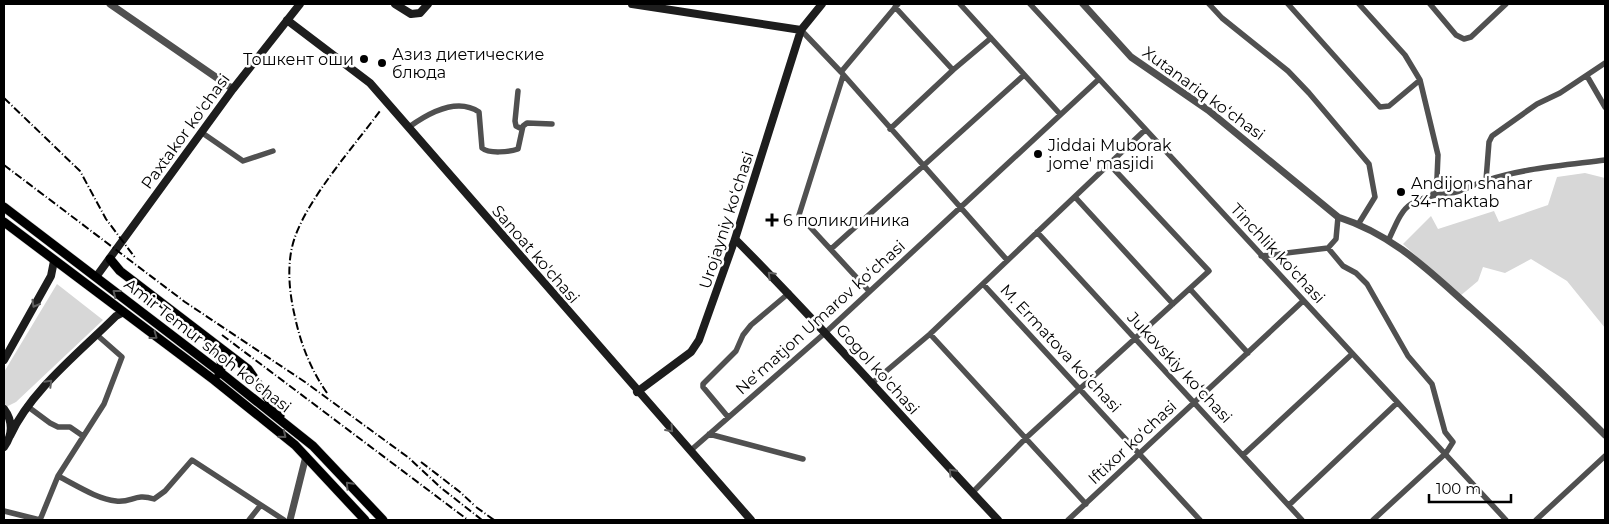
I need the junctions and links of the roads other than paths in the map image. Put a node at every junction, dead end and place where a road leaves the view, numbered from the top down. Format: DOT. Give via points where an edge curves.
graph roads {
  1 [pos="110,4"];
  2 [pos="300,4"];
  3 [pos="395,4"];
  4 [pos="428,4"];
  5 [pos="632,4"];
  6 [pos="821,4"];
  7 [pos="960,4"];
  8 [pos="1030,4"];
  9 [pos="1083,4"];
  10 [pos="1209,4"];
  11 [pos="1288,4"];
  12 [pos="1359,4"];
  13 [pos="1430,4"];
  14 [pos="1506,4"];
  15 [pos="897,6"];
  16 [pos="287,20"];
  17 [pos="801,30"];
  18 [pos="991,38"];
  19 [pos="1605,63"];
  20 [pos="953,70"];
  21 [pos="842,74"];
  22 [pos="1024,74"];
  23 [pos="1587,76"];
  24 [pos="1099,79"];
  25 [pos="1420,80"];
  26 [pos="233,89"];
  27 [pos="518,91"];
  28 [pos="1605,107"];
  29 [pos="1060,114"];
  30 [pos="552,124"];
  31 [pos="408,127"];
  32 [pos="522,129"];
  33 [pos="890,129"];
  34 [pos="1145,130"];
  35 [pos="201,132"];
  36 [pos="274,151"];
  37 [pos="1605,160"];
  38 [pos="1109,164"];
  39 [pos="924,165"];
  40 [pos="1486,180"];
  41 [pos="1433,194"];
  42 [pos="1075,197"];
  43 [pos="960,206"];
  44 [pos="4,207"];
  45 [pos="1338,217"];
  46 [pos="4,222"];
  47 [pos="1359,223"];
  48 [pos="1037,232"];
  49 [pos="735,239"];
  50 [pos="1389,239"];
  51 [pos="1328,248"];
  52 [pos="831,249"];
  53 [pos="1262,256"];
  54 [pos="110,259"];
  55 [pos="54,260"];
  56 [pos="1008,260"];
  57 [pos="96,278"];
  58 [pos="983,284"];
  59 [pos="1190,289"];
  60 [pos="869,291"];
  61 [pos="789,293"];
  62 [pos="1303,301"];
  63 [pos="1173,304"];
  64 [pos="122,313"];
  65 [pos="826,332"];
  66 [pos="98,334"];
  67 [pos="930,334"];
  68 [pos="1136,339"];
  69 [pos="1248,353"];
  70 [pos="1352,354"];
  71 [pos="4,360"];
  72 [pos="220,372"];
  73 [pos="214,380"];
  74 [pos="872,384"];
  75 [pos="1080,388"];
  76 [pos="637,392"];
  77 [pos="1195,403"];
  78 [pos="1397,403"];
  79 [pos="27,406"];
  80 [pos="4,409"];
  81 [pos="728,417"];
  82 [pos="284,423"];
  83 [pos="709,434"];
  84 [pos="10,436"];
  85 [pos="83,436"];
  86 [pos="1605,436"];
  87 [pos="1027,437"];
  88 [pos="4,447"];
  89 [pos="690,451"];
  90 [pos="1446,453"];
  91 [pos="1139,454"];
  92 [pos="1243,455"];
  93 [pos="306,456"];
  94 [pos="1605,456"];
  95 [pos="803,459"];
  96 [pos="58,476"];
  97 [pos="972,493"];
  98 [pos="1086,504"];
  99 [pos="1288,505"];
  100 [pos="260,506"];
  101 [pos="4,511"];
  102 [pos="40,520"];
  103 [pos="249,520"];
  104 [pos="284,520"];
  105 [pos="290,520"];
  106 [pos="365,520"];
  107 [pos="382,520"];
  108 [pos="751,520"];
  109 [pos="998,520"];
  110 [pos="1068,520"];
  111 [pos="1200,520"];
  112 [pos="1302,520"];
  113 [pos="1373,520"];
  114 [pos="1506,520"];
  115 [pos="1536,520"];
  1 -- 26 [label="street"];
  2 -- 16 [label="main road, Paxtakor ko'chasi"];
  3 -- 4 [label="main road" via="411,14 420,13"];
  5 -- 17 [label="main road"];
  6 -- 17 [label="main road"];
  7 -- 18 [label="street"];
  8 -- 24 [label="street, Tinchlik ko'chasi"];
  9 -- 45 [label="street, Xutanariq koʻchasi" via="1131,57 1208,110"];
  10 -- 47 [label="street" via="1288,71 1369,164 1375,197"];
  11 -- 25 [label="street" via="1380,107 1389,106"];
  12 -- 25 [label="street" via="1405,55"];
  13 -- 14 [label="street" via="1456,35 1464,39 1471,37"];
  15 -- 20 [label="street"];
  15 -- 21 [label="street"];
  16 -- 26 [label="main road, Paxtakor ko'chasi"];
  16 -- 31 [label="main road, Sanoat ko'chasi" via="370,83"];
  17 -- 21 [label="street"];
  17 -- 49 [label="main road, Urоjayniy koʻchasi"];
  18 -- 20 [label="street"];
  18 -- 22 [label="street"];
  19 -- 23 [label="street"];
  20 -- 33 [label="street"];
  21 -- 33 [label="street"];
  21 -- 52 [label="street" via="799,214"];
  22 -- 29 [label="street"];
  22 -- 39 [label="street"];
  23 -- 28 [label="street"];
  23 -- 40 [label="street" via="1537,104 1492,136"];
  24 -- 29 [label="street, Neʻmatjon Umarov koʻchasi"];
  24 -- 34 [label="street, Tinchlik ko'chasi"];
  25 -- 41 [label="street" via="1438,155"];
  26 -- 35 [label="main road, Paxtakor ko'chasi"];
  27 -- 32 [label="street" via="515,121 516,126"];
  29 -- 43 [label="street, Neʻmatjon Umarov koʻchasi"];
  30 -- 32 [label="street" via="527,123"];
  31 -- 32 [label="street" via="440,109 460,107 477,110 481,144 487,151 518,149"];
  31 -- 76 [label="main road, Sanoat ko'chasi"];
  33 -- 39 [label="street"];
  34 -- 38 [label="street"];
  34 -- 53 [label="street, Tinchlik ko'chasi"];
  35 -- 36 [label="street" via="243,161"];
  35 -- 54 [label="main road, Paxtakor ko'chasi"];
  37 -- 40 [label="street"];
  38 -- 42 [label="street"];
  38 -- 59 [label="street" via="1209,270"];
  39 -- 43 [label="street"];
  39 -- 52 [label="street"];
  40 -- 41 [label="street" via="1454,192"];
  41 -- 50 [label="street" via="1410,204"];
  42 -- 48 [label="street"];
  42 -- 63 [label="street"];
  43 -- 56 [label="street"];
  43 -- 60 [label="street, Neʻmatjon Umarov koʻchasi"];
  44 -- 57 [label="main road, Amir Temur shoh ko'chasi"];
  45 -- 47 [label="street"];
  45 -- 51 [label="street" via="1336,239"];
  46 -- 55 [label="main road, Amir Temur shoh ko'chasi"];
  47 -- 50 [label="street"];
  48 -- 56 [label="street"];
  48 -- 68 [label="street, Jukovskiy koʻchasi"];
  61 -- 49 [label="main road, Gogol ko'chasi, one-way"];
  49 -- 76 [label="main road, Urоjayniy koʻchasi" via="699,340 691,352"];
  50 -- 86 [label="street" via="1414,257 1537,366"];
  51 -- 53 [label="street"];
  51 -- 90 [label="street" via="1343,266 1367,284 1408,356 1432,384 1445,432 1453,442"];
  52 -- 60 [label="street"];
  53 -- 62 [label="street, Tinchlik ko'chasi"];
  54 -- 57 [label="main road, Paxtakor ko'chasi"];
  54 -- 72 [label="main road" via="114,272 216,351 222,363"];
  54 -- 82 [label="main road" via="120,271 248,369"];
  55 -- 64 [label="main road, Amir Temur shoh ko'chasi"];
  55 -- 71 [label="main road, one-way" via="51,276"];
  56 -- 58 [label="street"];
  72 -- 57 [label="main road, Amir Temur shoh ko'chasi, one-way"];
  58 -- 67 [label="street"];
  58 -- 75 [label="street, M. Ermatova koʻchasi"];
  59 -- 63 [label="street"];
  59 -- 69 [label="street"];
  60 -- 65 [label="street, Neʻmatjon Umarov koʻchasi"];
  61 -- 65 [label="main road, Gogol ko'chasi"];
  61 -- 81 [label="street" via="751,325 736,350 703,384"];
  62 -- 69 [label="street, Iftixor koʻchasi"];
  62 -- 70 [label="street, Tinchlik ko'chasi"];
  63 -- 68 [label="street"];
  64 -- 66 [label="main road"];
  64 -- 73 [label="main road, Amir Temur shoh ko'chasi, one-way"];
  65 -- 74 [label="main road, Gogol ko'chasi"];
  65 -- 81 [label="street, Neʻmatjon Umarov koʻchasi"];
  79 -- 66 [label="main road, one-way"];
  66 -- 85 [label="street" via="122,357 104,404"];
  67 -- 74 [label="street"];
  67 -- 87 [label="street"];
  68 -- 75 [label="street"];
  68 -- 77 [label="street, Jukovskiy koʻchasi"];
  69 -- 77 [label="street, Iftixor koʻchasi"];
  70 -- 78 [label="street, Tinchlik ko'chasi"];
  70 -- 92 [label="street"];
  72 -- 73 [label="main road"];
  72 -- 82 [label="main road, Amir Temur shoh ko'chasi"];
  73 -- 93 [label="main road, Amir Temur shoh ko'chasi, one-way"];
  97 -- 74 [label="main road, Gogol ko'chasi, one-way"];
  75 -- 87 [label="street"];
  75 -- 91 [label="street, M. Ermatova koʻchasi"];
  76 -- 89 [label="main road, Sanoat ko'chasi, one-way"];
  77 -- 91 [label="street, Iftixor koʻchasi"];
  77 -- 92 [label="street, Jukovskiy koʻchasi"];
  78 -- 90 [label="street, Tinchlik ko'chasi"];
  78 -- 99 [label="street"];
  79 -- 84 [label="main road"];
  79 -- 85 [label="street" via="50,423 70,427"];
  80 -- 84 [label="main road" via="10,418"];
  81 -- 83 [label="street, Neʻmatjon Umarov koʻchasi"];
  107 -- 82 [label="main road, Amir Temur shoh ko'chasi, one-way" via="313,446"];
  83 -- 89 [label="street, Neʻmatjon Umarov koʻchasi"];
  83 -- 95 [label="street"];
  84 -- 88 [label="main road"];
  85 -- 96 [label="street"];
  87 -- 97 [label="street"];
  87 -- 98 [label="street"];
  89 -- 108 [label="main road, Sanoat ko'chasi"];
  90 -- 113 [label="street"];
  90 -- 114 [label="street, Tinchlik ko'chasi"];
  91 -- 98 [label="street, Iftixor koʻchasi"];
  91 -- 111 [label="street, M. Ermatova koʻchasi"];
  92 -- 99 [label="street, Jukovskiy koʻchasi"];
  93 -- 105 [label="street"];
  93 -- 106 [label="main road, Amir Temur shoh ko'chasi"];
  94 -- 115 [label="street"];
  96 -- 100 [label="street" via="107,500 124,501 142,495 154,499 192,460"];
  96 -- 102 [label="street"];
  97 -- 109 [label="main road, Gogol ko'chasi"];
  98 -- 110 [label="street, Iftixor koʻchasi"];
  99 -- 112 [label="street, Jukovskiy koʻchasi"];
  100 -- 103 [label="street"];
  100 -- 104 [label="street"];
  101 -- 102 [label="street"];
}
